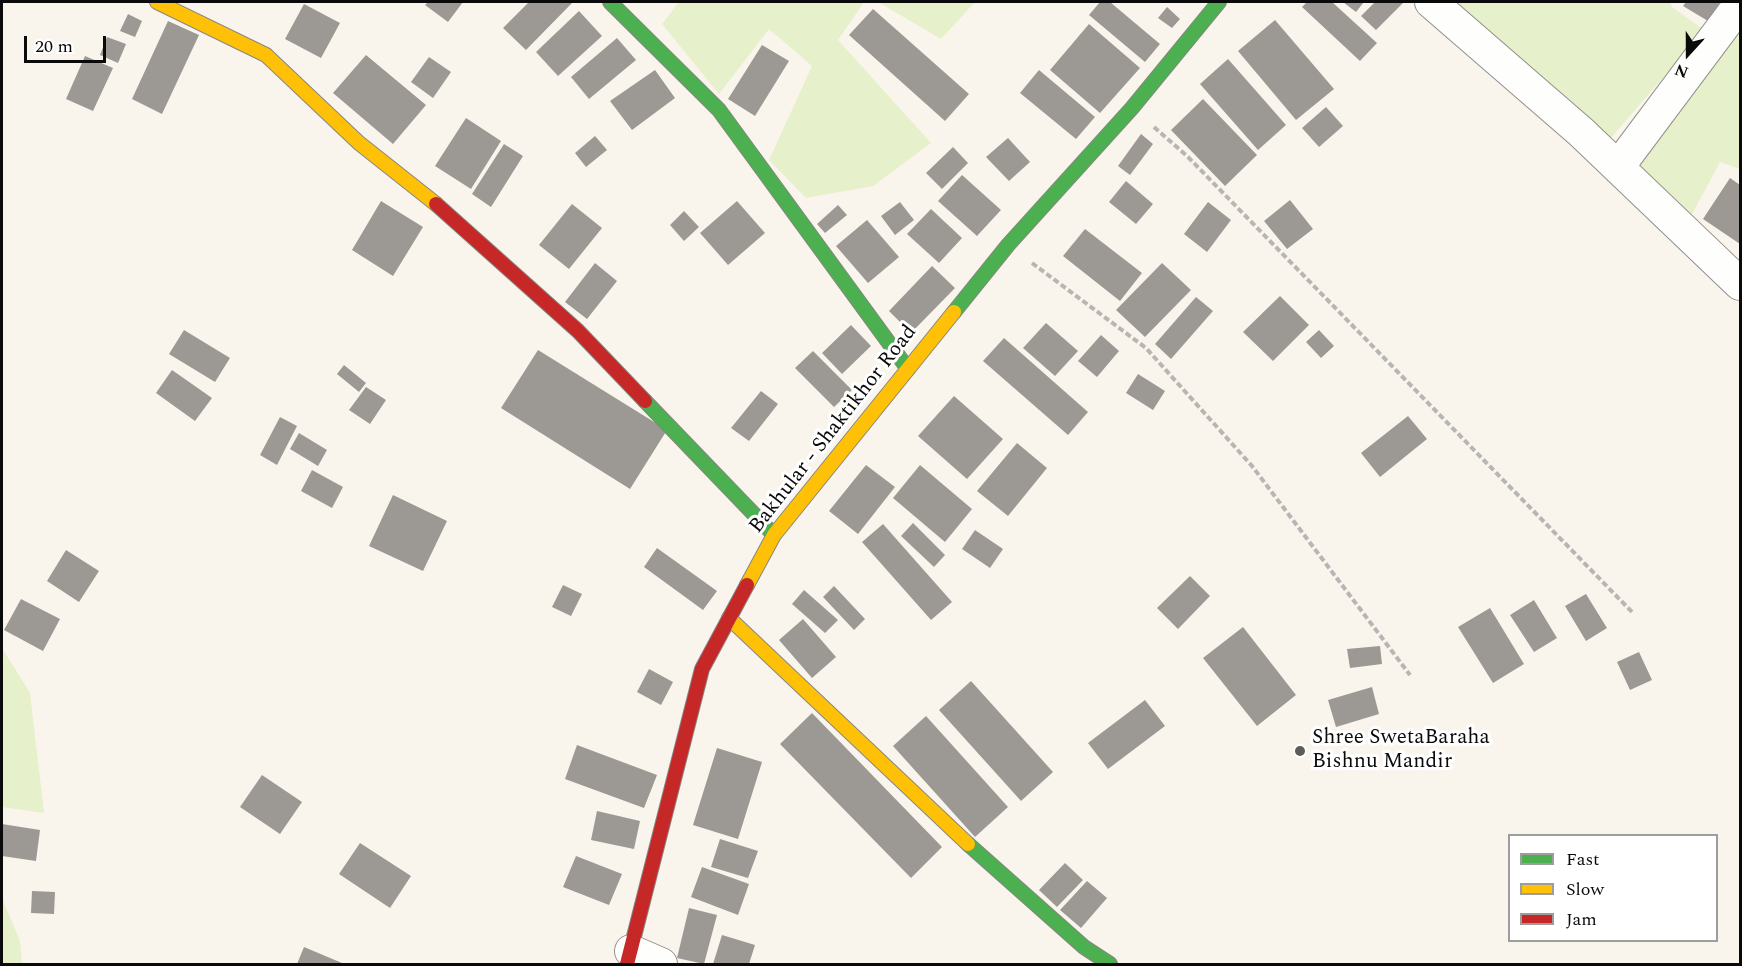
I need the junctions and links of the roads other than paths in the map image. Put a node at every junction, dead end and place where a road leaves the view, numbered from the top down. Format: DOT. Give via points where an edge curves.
graph roads {
  1 [pos="157,2"];
  2 [pos="610,2"];
  3 [pos="1219,2"];
  4 [pos="1431,2"];
  5 [pos="1740,4"];
  6 [pos="1618,167"];
  7 [pos="1740,284"];
  8 [pos="908,369"];
  9 [pos="774,535"];
  10 [pos="729,618"];
  11 [pos="629,958"];
  12 [pos="661,964"];
  13 [pos="1110,964"];
  1 -- 9 [label="street" via="266,55 359,143 425,194 578,331"];
  2 -- 8 [label="street" via="719,110"];
  3 -- 8 [label="street, Bakhular - Shaktikhor Road" via="1132,108 1008,245"];
  4 -- 6 [label="street"];
  5 -- 6 [label="street"];
  6 -- 7 [label="street"];
  8 -- 9 [label="street, Bakhular - Shaktikhor Road"];
  9 -- 10 [label="street, Bakhular - Shaktikhor Road"];
  10 -- 11 [label="street, Bakhular - Shaktikhor Road" via="702,669"];
  10 -- 13 [label="street" via="982,857 1084,947"];
  11 -- 12 [label="street"];
}
